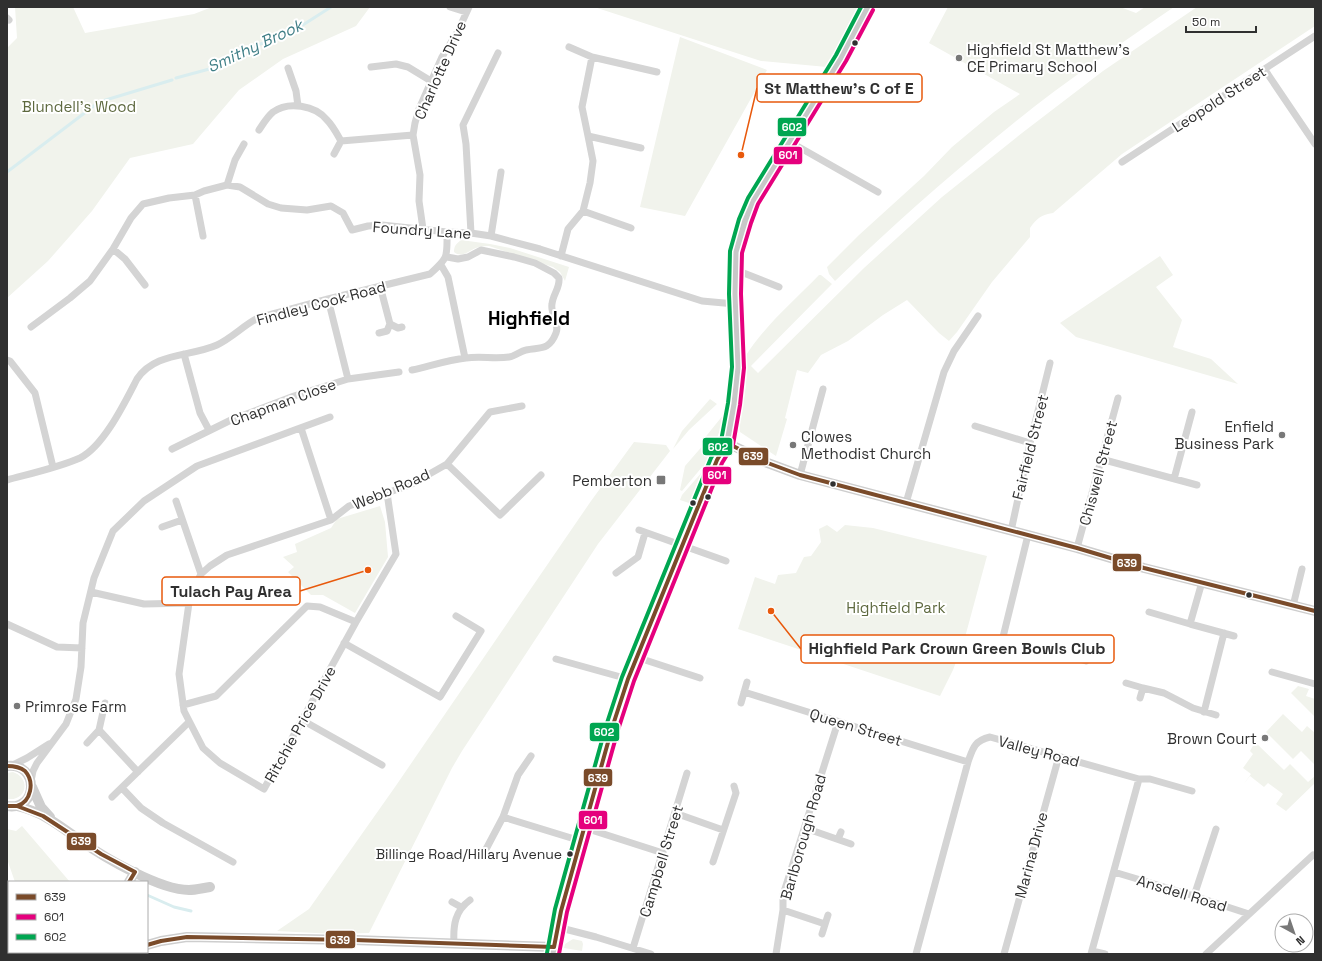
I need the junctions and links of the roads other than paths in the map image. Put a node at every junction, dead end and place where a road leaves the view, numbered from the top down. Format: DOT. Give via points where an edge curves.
graph roads {
  1 [pos="450,7"];
  2 [pos="868,7"];
  3 [pos="468,10"];
  4 [pos="1315,36"];
  5 [pos="569,47"];
  6 [pos="498,53"];
  7 [pos="592,57"];
  8 [pos="371,67"];
  9 [pos="288,68"];
  10 [pos="1265,70"];
  11 [pos="657,72"];
  12 [pos="432,81"];
  13 [pos="298,106"];
  14 [pos="259,130"];
  15 [pos="413,135"];
  16 [pos="588,136"];
  17 [pos="342,141"];
  18 [pos="790,142"];
  19 [pos="244,144"];
  20 [pos="1315,144"];
  21 [pos="641,148"];
  22 [pos="334,154"];
  23 [pos="1122,162"];
  24 [pos="501,172"];
  25 [pos="227,184"];
  26 [pos="878,192"];
  27 [pos="195,195"];
  28 [pos="583,210"];
  29 [pos="631,228"];
  30 [pos="423,229"];
  31 [pos="448,232"];
  32 [pos="471,233"];
  33 [pos="203,236"];
  34 [pos="491,236"];
  35 [pos="113,249"];
  36 [pos="561,256"];
  37 [pos="447,257"];
  38 [pos="441,265"];
  39 [pos="736,270"];
  40 [pos="145,284"];
  41 [pos="380,286"];
  42 [pos="779,287"];
  43 [pos="328,299"];
  44 [pos="736,304"];
  45 [pos="978,316"];
  46 [pos="390,324"];
  47 [pos="31,327"];
  48 [pos="402,327"];
  49 [pos="379,333"];
  50 [pos="184,354"];
  51 [pos="465,358"];
  52 [pos="7,360"];
  53 [pos="1050,363"];
  54 [pos="412,370"];
  55 [pos="399,372"];
  56 [pos="348,379"];
  57 [pos="823,389"];
  58 [pos="1118,398"];
  59 [pos="522,406"];
  60 [pos="1192,412"];
  61 [pos="330,417"];
  62 [pos="975,426"];
  63 [pos="301,428"];
  64 [pos="209,430"];
  65 [pos="726,443"];
  66 [pos="1030,443"];
  67 [pos="172,449"];
  68 [pos="1101,460"];
  69 [pos="447,464"];
  70 [pos="52,467"];
  71 [pos="541,475"];
  72 [pos="800,475"];
  73 [pos="1174,479"];
  74 [pos="7,480"];
  75 [pos="1197,485"];
  76 [pos="387,492"];
  77 [pos="176,501"];
  78 [pos="906,503"];
  79 [pos="182,520"];
  80 [pos="331,520"];
  81 [pos="162,527"];
  82 [pos="1011,531"];
  83 [pos="1028,535"];
  84 [pos="683,546"];
  85 [pos="1077,548"];
  86 [pos="726,561"];
  87 [pos="1302,569"];
  88 [pos="616,573"];
  89 [pos="201,574"];
  90 [pos="1202,582"];
  91 [pos="91,592"];
  92 [pos="189,603"];
  93 [pos="1293,606"];
  94 [pos="1315,611"];
  95 [pos="1149,612"];
  96 [pos="456,616"];
  97 [pos="356,622"];
  98 [pos="7,624"];
  99 [pos="1190,624"];
  100 [pos="1224,633"];
  101 [pos="1234,636"];
  102 [pos="1003,637"];
  103 [pos="344,643"];
  104 [pos="82,648"];
  105 [pos="999,654"];
  106 [pos="636,657"];
  107 [pos="556,659"];
  108 [pos="1086,661"];
  109 [pos="1272,672"];
  110 [pos="700,678"];
  111 [pos="628,679"];
  112 [pos="747,682"];
  113 [pos="1126,683"];
  114 [pos="1315,684"];
  115 [pos="1143,688"];
  116 [pos="744,692"];
  117 [pos="1140,698"];
  118 [pos="105,703"];
  119 [pos="741,703"];
  120 [pos="183,705"];
  121 [pos="1204,712"];
  122 [pos="1216,715"];
  123 [pos="302,720"];
  124 [pos="189,722"];
  125 [pos="838,722"];
  126 [pos="99,730"];
  127 [pos="51,743"];
  128 [pos="87,743"];
  129 [pos="1059,756"];
  130 [pos="531,761"];
  131 [pos="968,762"];
  132 [pos="382,765"];
  133 [pos="9,766"];
  134 [pos="138,772"];
  135 [pos="687,773"];
  136 [pos="1139,778"];
  137 [pos="31,784"];
  138 [pos="122,788"];
  139 [pos="738,791"];
  140 [pos="1192,791"];
  141 [pos="112,797"];
  142 [pos="11,806"];
  143 [pos="676,813"];
  144 [pos="503,817"];
  145 [pos="53,820"];
  146 [pos="585,828"];
  147 [pos="805,828"];
  148 [pos="1216,829"];
  149 [pos="723,830"];
  150 [pos="841,832"];
  151 [pos="838,839"];
  152 [pos="581,841"];
  153 [pos="851,844"];
  154 [pos="484,853"];
  155 [pos="663,853"];
  156 [pos="1313,855"];
  157 [pos="1301,856"];
  158 [pos="1306,861"];
  159 [pos="233,862"];
  160 [pos="713,862"];
  161 [pos="135,872"];
  162 [pos="1114,872"];
  163 [pos="130,881"];
  164 [pos="210,887"];
  165 [pos="1194,896"];
  166 [pos="470,900"];
  167 [pos="452,902"];
  168 [pos="461,907"];
  169 [pos="783,910"];
  170 [pos="1249,914"];
  171 [pos="828,915"];
  172 [pos="826,924"];
  173 [pos="557,927"];
  174 [pos="822,934"];
  175 [pos="454,943"];
  176 [pos="148,945"];
  177 [pos="633,948"];
  178 [pos="553,950"];
  179 [pos="1092,952"];
  180 [pos="651,954"];
  181 [pos="776,954"];
  182 [pos="916,954"];
  183 [pos="1004,954"];
  184 [pos="1105,954"];
  185 [pos="1206,954"];
  1 -- 3 [label="street"];
  2 -- 18 [label="main road" via="841,58"];
  3 -- 12 [label="street, Charlotte Drive"];
  4 -- 10 [label="street, Leopold Street"];
  5 -- 7 [label="street"];
  6 -- 32 [label="street" via="463,125"];
  7 -- 11 [label="street"];
  7 -- 16 [label="street" via="582,107"];
  8 -- 12 [label="street" via="396,64 408,67"];
  9 -- 13 [label="street"];
  10 -- 20 [label="street"];
  10 -- 23 [label="street, Leopold Street"];
  12 -- 15 [label="street, Charlotte Drive" via="419,109"];
  13 -- 14 [label="street" via="283,107 271,113"];
  13 -- 17 [label="street" via="320,114"];
  15 -- 17 [label="street"];
  15 -- 30 [label="street, Charlotte Drive" via="420,175 419,201"];
  16 -- 21 [label="street"];
  16 -- 28 [label="street" via="593,161"];
  17 -- 22 [label="street"];
  18 -- 26 [label="street"];
  18 -- 39 [label="main road" via="753,201 744,221 736,252"];
  19 -- 25 [label="street" via="235,160"];
  24 -- 34 [label="street"];
  25 -- 27 [label="street"];
  25 -- 30 [label="street, Foundry Lane" via="240,187 268,204 281,208 307,210 330,206 343,213 352,230 382,225"];
  27 -- 33 [label="street"];
  27 -- 35 [label="street" via="143,204 131,218"];
  28 -- 29 [label="street"];
  28 -- 36 [label="street" via="568,229"];
  30 -- 31 [label="street, Foundry Lane"];
  31 -- 32 [label="street, Foundry Lane"];
  31 -- 37 [label="street"];
  32 -- 34 [label="street, Foundry Lane"];
  34 -- 36 [label="street, Foundry Lane"];
  35 -- 40 [label="street"];
  35 -- 47 [label="street" via="90,281"];
  36 -- 44 [label="street, Foundry Lane" via="702,301"];
  37 -- 38 [label="street, Findley Cook Road"];
  37 -- 51 [label="street" via="468,257 481,250 535,263 559,278 551,305 557,328 547,345 509,357"];
  38 -- 41 [label="street, Findley Cook Road" via="430,274"];
  38 -- 51 [label="street" via="448,277"];
  39 -- 42 [label="street"];
  39 -- 44 [label="main road"];
  41 -- 43 [label="street, Findley Cook Road"];
  41 -- 46 [label="street"];
  43 -- 50 [label="street, Findley Cook Road" via="258,318 216,345"];
  43 -- 56 [label="street"];
  44 -- 65 [label="main road" via="738,367"];
  45 -- 78 [label="street" via="954,351 944,372"];
  46 -- 48 [label="street"];
  46 -- 49 [label="street" via="387,331"];
  50 -- 64 [label="street" via="200,413"];
  50 -- 70 [label="street, Findley Cook Road" via="150,365 141,373 106,434 93,448 81,457"];
  51 -- 54 [label="street"];
  52 -- 70 [label="street" via="35,393"];
  53 -- 66 [label="street, Fairfield Street"];
  55 -- 56 [label="street, Chapman Close"];
  56 -- 64 [label="street, Chapman Close" via="294,396"];
  57 -- 72 [label="street"];
  58 -- 68 [label="street, Chiswell Street"];
  59 -- 69 [label="street, Webb Road" via="490,412"];
  60 -- 73 [label="street"];
  61 -- 63 [label="street"];
  62 -- 66 [label="street"];
  63 -- 80 [label="street"];
  63 -- 91 [label="street" via="197,466 144,501 113,532 94,578"];
  64 -- 67 [label="street, Chapman Close"];
  65 -- 72 [label="street"];
  65 -- 84 [label="main road" via="716,460"];
  66 -- 82 [label="street, Fairfield Street"];
  68 -- 73 [label="street"];
  68 -- 85 [label="street, Chiswell Street"];
  69 -- 71 [label="street" via="500,515"];
  69 -- 76 [label="street, Webb Road" via="410,484"];
  70 -- 74 [label="street, Findley Cook Road"];
  72 -- 78 [label="street"];
  73 -- 75 [label="street"];
  76 -- 80 [label="street, Webb Road" via="349,506"];
  76 -- 97 [label="street, Ritchie Price Drive" via="396,554"];
  77 -- 79 [label="street"];
  78 -- 82 [label="street"];
  79 -- 81 [label="street"];
  79 -- 89 [label="street"];
  80 -- 89 [label="street, Webb Road" via="227,555"];
  82 -- 83 [label="street"];
  83 -- 85 [label="street"];
  83 -- 102 [label="street"];
  84 -- 86 [label="street"];
  84 -- 88 [label="street" via="642,532 638,557"];
  84 -- 106 [label="main road"];
  85 -- 90 [label="street"];
  87 -- 93 [label="street"];
  89 -- 92 [label="street, Ritchie Price Drive"];
  90 -- 93 [label="street"];
  90 -- 99 [label="street"];
  91 -- 92 [label="street" via="144,604"];
  91 -- 104 [label="street" via="82,623"];
  92 -- 120 [label="street, Ritchie Price Drive" via="179,674"];
  93 -- 94 [label="street"];
  95 -- 99 [label="street"];
  96 -- 103 [label="street" via="481,631 440,697"];
  97 -- 103 [label="street, Ritchie Price Drive"];
  97 -- 120 [label="street" via="320,607 307,606 216,696"];
  98 -- 104 [label="street" via="57,647"];
  99 -- 100 [label="street"];
  100 -- 101 [label="street"];
  100 -- 121 [label="street"];
  102 -- 105 [label="street"];
  102 -- 108 [label="street"];
  103 -- 123 [label="street, Ritchie Price Drive"];
  104 -- 127 [label="street" via="76,699 66,724"];
  106 -- 110 [label="street"];
  106 -- 111 [label="main road"];
  107 -- 111 [label="street"];
  109 -- 114 [label="street"];
  111 -- 146 [label="main road"];
  112 -- 116 [label="street"];
  113 -- 115 [label="street"];
  115 -- 117 [label="street"];
  115 -- 121 [label="street" via="1170,695"];
  116 -- 119 [label="street"];
  116 -- 125 [label="street, Queen Street"];
  118 -- 126 [label="street"];
  120 -- 124 [label="street, Ritchie Price Drive"];
  121 -- 122 [label="street"];
  123 -- 124 [label="street, Ritchie Price Drive" via="264,789 220,763 203,748"];
  123 -- 132 [label="street"];
  124 -- 134 [label="street"];
  125 -- 131 [label="street, Queen Street"];
  125 -- 147 [label="street, Barlborough Road"];
  126 -- 128 [label="street"];
  126 -- 134 [label="street"];
  127 -- 133 [label="street"];
  127 -- 137 [label="street" via="33,771"];
  129 -- 131 [label="street, Valley Road" via="990,738 976,744"];
  129 -- 136 [label="street, Valley Road"];
  129 -- 183 [label="street, Marina Drive"];
  130 -- 144 [label="street" via="518,775"];
  131 -- 182 [label="street, Valley Road"];
  133 -- 137 [label="street" via="24,770"];
  134 -- 138 [label="street"];
  135 -- 143 [label="street, Campbell Street"];
  136 -- 140 [label="street, Valley Road"];
  136 -- 162 [label="street"];
  137 -- 142 [label="street" via="27,799"];
  137 -- 145 [label="street" via="41,807"];
  138 -- 141 [label="street"];
  138 -- 159 [label="street" via="141,808 163,823"];
  139 -- 149 [label="street"];
  142 -- 145 [label="street" via="30,809"];
  143 -- 149 [label="street"];
  143 -- 155 [label="street, Campbell Street"];
  144 -- 152 [label="street"];
  144 -- 154 [label="street"];
  145 -- 161 [label="street" via="82,842"];
  146 -- 152 [label="main road"];
  146 -- 155 [label="street"];
  147 -- 151 [label="street"];
  147 -- 169 [label="street, Barlborough Road" via="783,896"];
  148 -- 165 [label="street"];
  149 -- 160 [label="street"];
  150 -- 151 [label="street"];
  151 -- 153 [label="street"];
  152 -- 173 [label="main road"];
  155 -- 177 [label="street, Campbell Street"];
  156 -- 158 [label="street"];
  157 -- 158 [label="street"];
  158 -- 170 [label="street"];
  161 -- 163 [label="street"];
  161 -- 164 [label="street" via="165,886 189,890"];
  162 -- 165 [label="street, Ansdell Road"];
  162 -- 179 [label="street"];
  165 -- 170 [label="street, Ansdell Road"];
  166 -- 168 [label="street"];
  167 -- 168 [label="street"];
  168 -- 175 [label="street" via="454,922"];
  169 -- 172 [label="street"];
  169 -- 181 [label="street, Barlborough Road"];
  170 -- 185 [label="street"];
  171 -- 172 [label="street"];
  172 -- 174 [label="street"];
  173 -- 177 [label="street"];
  173 -- 178 [label="main road"];
  175 -- 176 [label="street" via="187,937"];
  175 -- 178 [label="street"];
  177 -- 180 [label="street"];
  179 -- 184 [label="street"];
}
